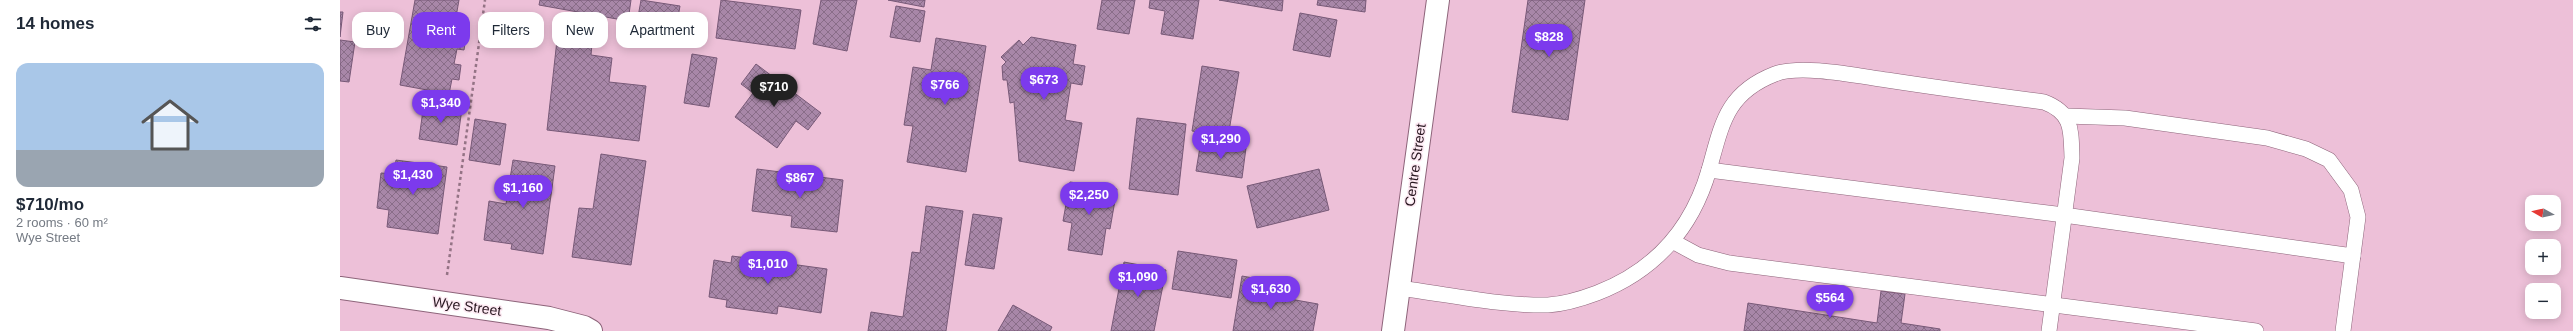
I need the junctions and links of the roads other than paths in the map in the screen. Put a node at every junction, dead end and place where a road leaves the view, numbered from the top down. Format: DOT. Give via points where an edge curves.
graph roads {
  1 [pos="1438,0"];
  2 [pos="2066,116"];
  3 [pos="1709,170"];
  4 [pos="2064,215"];
  5 [pos="1674,242"];
  6 [pos="2353,256"];
  7 [pos="340,288"];
  8 [pos="1398,288"];
  9 [pos="2053,305"];
  10 [pos="591,331"];
  11 [pos="1393,331"];
  12 [pos="2049,331"];
  13 [pos="2256,331"];
  14 [pos="2343,331"];
  1 -- 8 [label="street, Centre Street"];
  2 -- 3 [label="lane" via="2056,107 2044,102 1838,73 1797,70 1776,73 1736,98 1726,113"];
  2 -- 4 [label="lane" via="2071,132 2072,158"];
  2 -- 6 [label="lane" via="2125,118 2267,138 2306,148 2329,160 2351,190 2356,204 2358,228"];
  3 -- 4 [label="lane"];
  3 -- 5 [label="lane" via="1701,197"];
  4 -- 6 [label="lane"];
  4 -- 9 [label="lane"];
  5 -- 8 [label="lane" via="1630,278 1608,289 1566,303 1526,305"];
  5 -- 9 [label="lane" via="1698,255 1729,263"];
  6 -- 14 [label="lane"];
  7 -- 10 [label="street, Wye Street" via="549,318 584,326"];
  8 -- 11 [label="street, Centre Street"];
  9 -- 12 [label="lane"];
  9 -- 13 [label="lane"];
}
